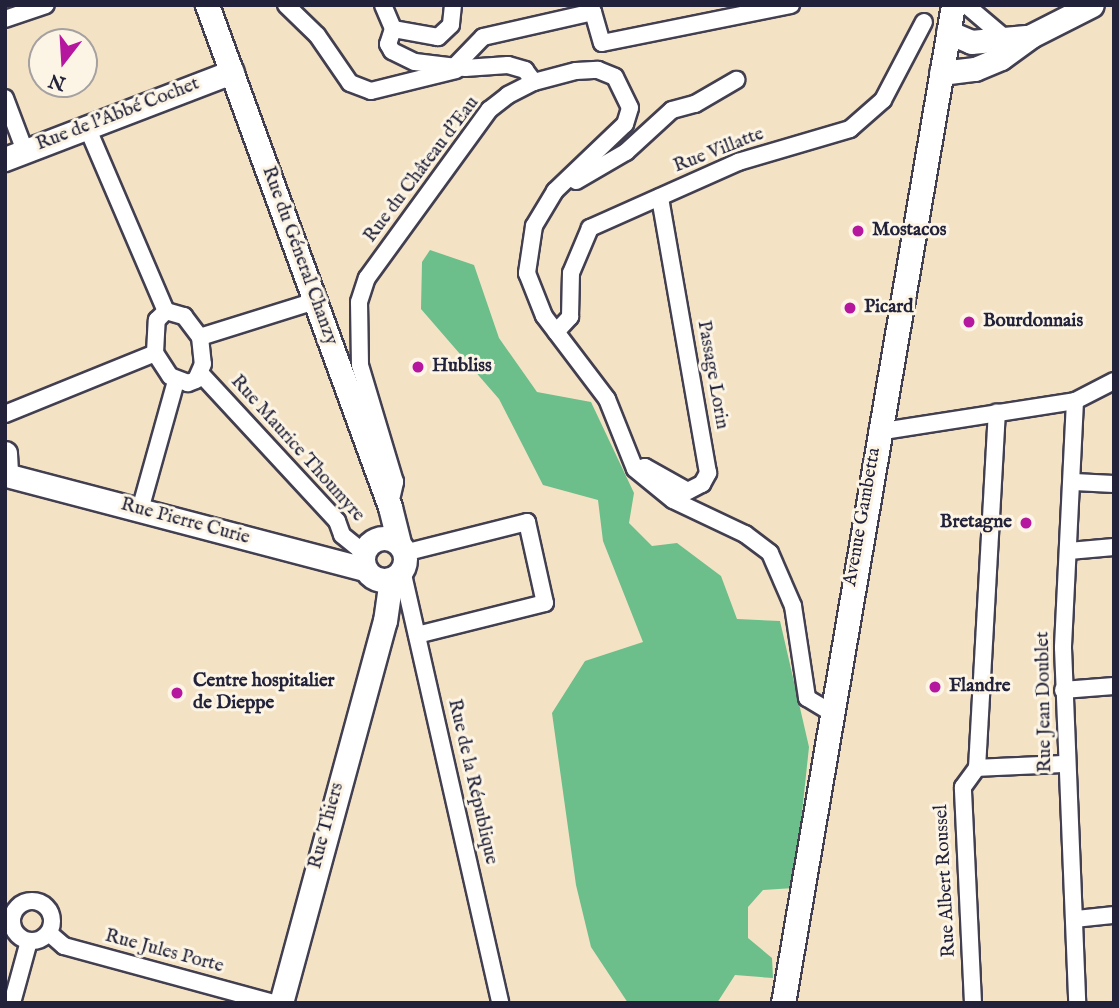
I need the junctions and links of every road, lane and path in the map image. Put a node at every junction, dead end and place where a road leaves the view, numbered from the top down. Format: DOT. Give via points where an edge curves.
graph roads {
  1 [pos="46,5"];
  2 [pos="207,5"];
  3 [pos="286,5"];
  4 [pos="383,5"];
  5 [pos="453,5"];
  6 [pos="791,5"];
  7 [pos="921,5"];
  8 [pos="953,5"];
  9 [pos="966,5"];
  10 [pos="1092,5"];
  11 [pos="5,19"];
  12 [pos="924,22"];
  13 [pos="393,29"];
  14 [pos="948,32"];
  15 [pos="1031,36"];
  16 [pos="1006,39"];
  17 [pos="460,67"];
  18 [pos="232,72"];
  19 [pos="941,73"];
  20 [pos="736,80"];
  21 [pos="534,82"];
  22 [pos="5,98"];
  23 [pos="87,127"];
  24 [pos="15,155"];
  25 [pos="555,191"];
  26 [pos="660,197"];
  27 [pos="315,301"];
  28 [pos="166,311"];
  29 [pos="556,332"];
  30 [pos="200,337"];
  31 [pos="155,353"];
  32 [pos="200,373"];
  33 [pos="176,380"];
  34 [pos="1112,380"];
  35 [pos="1074,401"];
  36 [pos="997,413"];
  37 [pos="5,414"];
  38 [pos="877,432"];
  39 [pos="5,453"];
  40 [pos="635,469"];
  41 [pos="5,475"];
  42 [pos="1074,482"];
  43 [pos="1114,484"];
  44 [pos="390,507"];
  45 [pos="140,510"];
  46 [pos="1114,547"];
  47 [pos="1069,551"];
  48 [pos="384,560"];
  49 [pos="417,635"];
  50 [pos="1114,686"];
  51 [pos="1063,690"];
  52 [pos="830,712"];
  53 [pos="1066,764"];
  54 [pos="977,768"];
  55 [pos="1114,915"];
  56 [pos="1075,919"];
  57 [pos="9,927"];
  58 [pos="49,933"];
  59 [pos="29,941"];
  60 [pos="12,1003"];
  61 [pos="274,1003"];
  62 [pos="281,1003"];
  63 [pos="500,1003"];
  64 [pos="783,1003"];
  65 [pos="973,1003"];
  66 [pos="1077,1003"];
  1 -- 11 [label="street"];
  2 -- 18 [label="main road, Rue du Géneral Chanzy"];
  3 -- 17 [label="street" via="317,35 350,83 371,91"];
  4 -- 13 [label="street"];
  5 -- 13 [label="street" via="451,25 438,37"];
  6 -- 17 [label="street" via="602,43 593,12 483,37"];
  7 -- 12 [label="street"];
  8 -- 14 [label="main road, Avenue Gambetta"];
  9 -- 16 [label="street"];
  10 -- 15 [label="main road"];
  12 -- 14 [label="street"];
  12 -- 26 [label="street, Rue Villatte" via="883,100 850,129 738,162"];
  13 -- 17 [label="street" via="388,44 399,57"];
  14 -- 16 [label="main road" via="971,42"];
  14 -- 19 [label="main road, Avenue Gambetta"];
  15 -- 16 [label="main road"];
  15 -- 19 [label="main road" via="1001,58 975,69"];
  17 -- 21 [label="street" via="508,65 525,70"];
  18 -- 23 [label="main road, Rue de l'Abbé Cochet"];
  18 -- 27 [label="main road, Rue du Géneral Chanzy"];
  19 -- 38 [label="main road, Avenue Gambetta"];
  20 -- 25 [label="street" via="695,104 672,110 626,152"];
  21 -- 25 [label="street, Rue du Château d'Eau" via="598,70 615,77 630,108 625,124 609,143"];
  21 -- 44 [label="street, Rue du Château d'Eau" via="489,110 367,278 357,333 360,365 395,482"];
  22 -- 24 [label="street"];
  23 -- 24 [label="main road, Rue de l'Abbé Cochet"];
  23 -- 28 [label="street"];
  25 -- 29 [label="street, Rue du Château d'Eau" via="534,226 527,273 544,316"];
  26 -- 29 [label="street, Rue Villatte" via="590,228 570,273 570,317"];
  26 -- 40 [label="street, Passage Lorin" via="708,473 702,484 688,491 645,467"];
  27 -- 30 [label="street"];
  27 -- 44 [label="main road, Rue du Géneral Chanzy"];
  28 -- 30 [label="street" via="184,316"];
  28 -- 31 [label="street" via="157,320"];
  29 -- 40 [label="street, Rue du Château d'Eau" via="607,399"];
  30 -- 32 [label="street"];
  31 -- 33 [label="street"];
  31 -- 37 [label="street"];
  32 -- 33 [label="street" via="188,383"];
  32 -- 48 [label="street, Rue Maurice Thoumyre" via="337,521 342,535"];
  33 -- 45 [label="street"];
  34 -- 35 [label="street"];
  35 -- 36 [label="street"];
  35 -- 42 [label="street, Rue Jean Doublet"];
  36 -- 38 [label="street"];
  36 -- 54 [label="street"];
  38 -- 52 [label="main road, Avenue Gambetta"];
  39 -- 41 [label="main road"];
  40 -- 52 [label="street, Rue du Château d'Eau" via="673,500 745,534 769,553 793,606 807,698"];
  41 -- 45 [label="main road, Rue Pierre Curie"];
  42 -- 43 [label="street"];
  42 -- 47 [label="street, Rue Jean Doublet"];
  44 -- 48 [label="main road"];
  45 -- 48 [label="main road, Rue Pierre Curie"];
  46 -- 47 [label="street"];
  47 -- 51 [label="street, Rue Jean Doublet"];
  48 -- 49 [label="street, Rue de la République"];
  48 -- 49 [label="street" via="527,522 545,603"];
  48 -- 62 [label="main road, Rue Thiers" via="385,621 373,649"];
  49 -- 63 [label="street, Rue de la République"];
  50 -- 51 [label="street"];
  51 -- 53 [label="street, Rue Jean Doublet"];
  52 -- 64 [label="main road, Avenue Gambetta"];
  53 -- 54 [label="street"];
  53 -- 56 [label="street, Rue Jean Doublet"];
  54 -- 65 [label="street, Rue Albert Roussel" via="962,787"];
  55 -- 56 [label="street"];
  56 -- 66 [label="street, Rue Jean Doublet"];
  57 -- 58 [label="street" via="16,908 35,900 51,912"];
  57 -- 59 [label="street"];
  58 -- 59 [label="street"];
  58 -- 61 [label="street, Rue Jules Porte" via="64,946"];
  59 -- 60 [label="street"];
}
